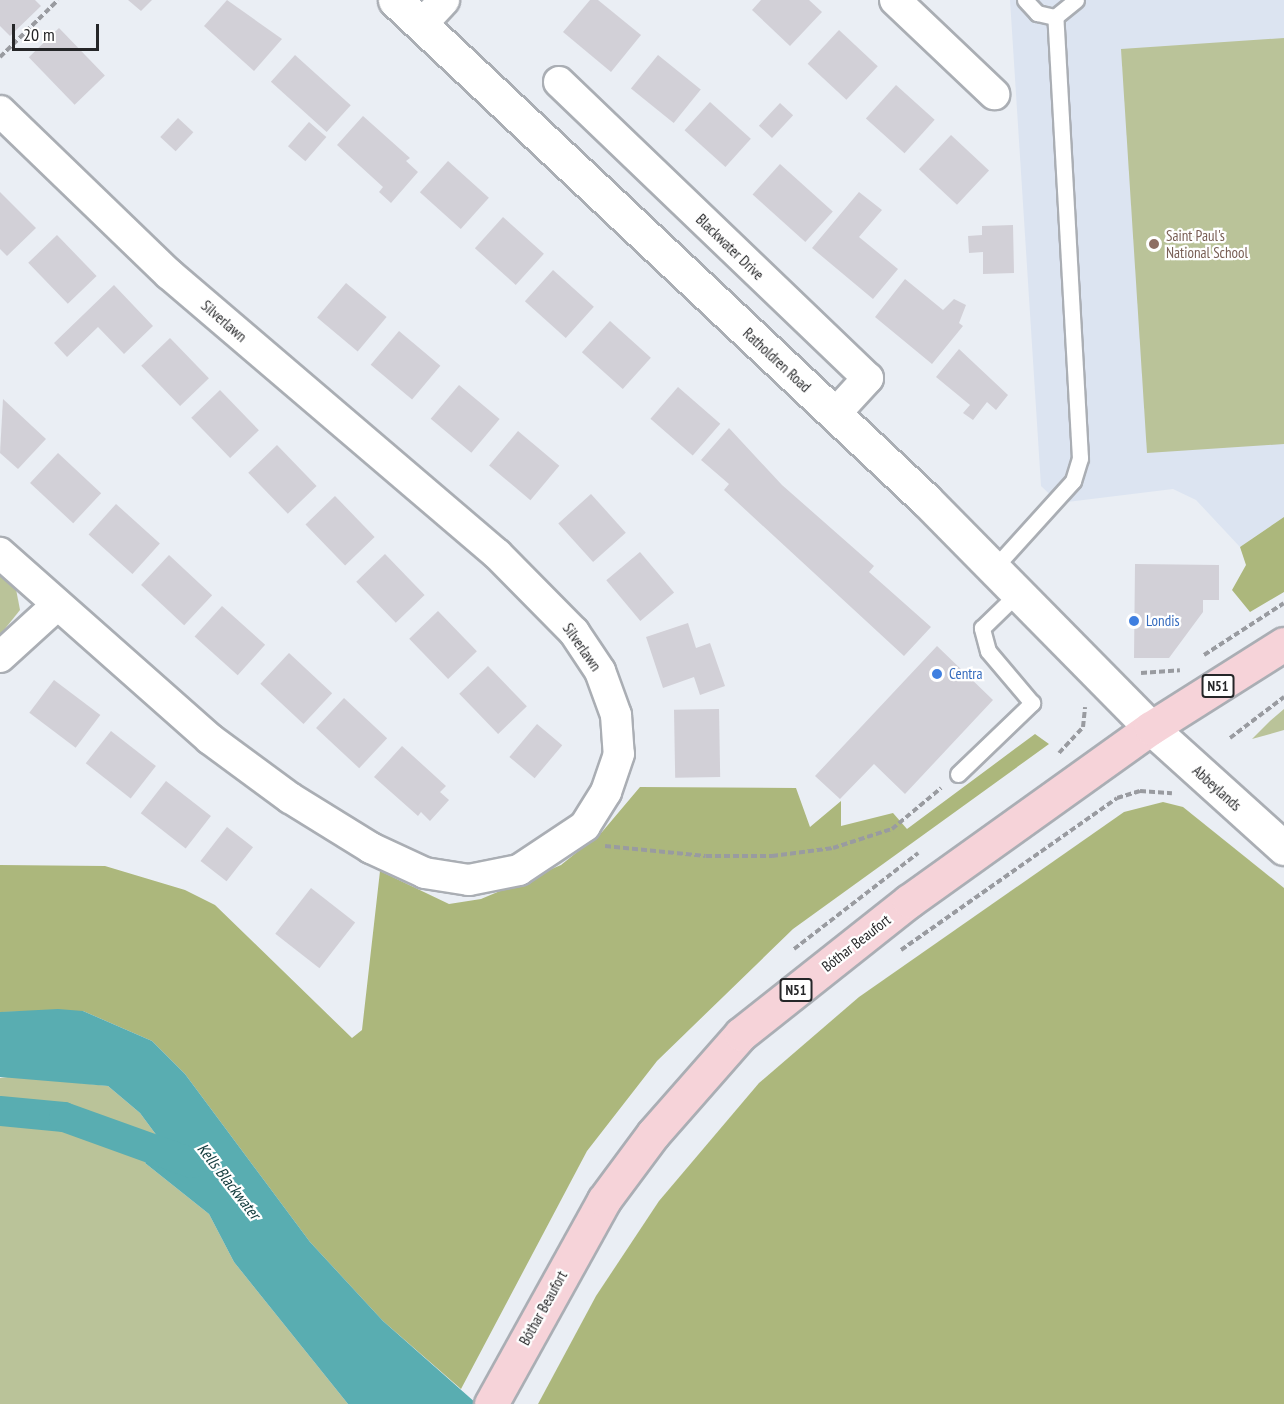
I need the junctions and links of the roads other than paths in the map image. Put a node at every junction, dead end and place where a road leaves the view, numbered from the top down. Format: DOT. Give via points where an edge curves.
graph roads {
  1 [pos="395,0"];
  2 [pos="444,0"];
  3 [pos="895,0"];
  4 [pos="1025,0"];
  5 [pos="1076,0"];
  6 [pos="1055,17"];
  7 [pos="421,25"];
  8 [pos="559,82"];
  9 [pos="994,94"];
  10 [pos="0,111"];
  11 [pos="835,414"];
  12 [pos="0,553"];
  13 [pos="995,567"];
  14 [pos="1020,591"];
  15 [pos="57,605"];
  16 [pos="1284,644"];
  17 [pos="0,657"];
  18 [pos="1151,728"];
  19 [pos="958,774"];
  20 [pos="1284,848"];
  21 [pos="491,1404"];
  1 -- 7 [label="street, Ratholdren Road"];
  2 -- 7 [label="street"];
  3 -- 9 [label="street"];
  4 -- 6 [label="lane" via="1037,13"];
  5 -- 6 [label="lane"];
  6 -- 13 [label="lane" via="1080,458 1073,481"];
  7 -- 11 [label="street, Ratholdren Road"];
  8 -- 11 [label="street, Blackwater Drive" via="868,378"];
  10 -- 15 [label="street, Silverlawn" via="169,274 497,554 574,632 600,671 616,715 620,754 606,792 579,830 519,870 469,880 425,873 371,848 290,798 210,739"];
  11 -- 13 [label="street, Ratholdren Road"];
  12 -- 15 [label="street, Silverlawn"];
  13 -- 14 [label="street, Ratholdren Road"];
  14 -- 18 [label="street, Ratholdren Road"];
  14 -- 19 [label="lane" via="982,628 988,651 1032,703"];
  15 -- 17 [label="street"];
  16 -- 18 [label="main road, Bóthar Beaufort / N51"];
  18 -- 20 [label="street, Abbeylands"];
  18 -- 21 [label="main road, Bóthar Beaufort / N51" via="909,901 741,1034 653,1134 604,1200"];
}
